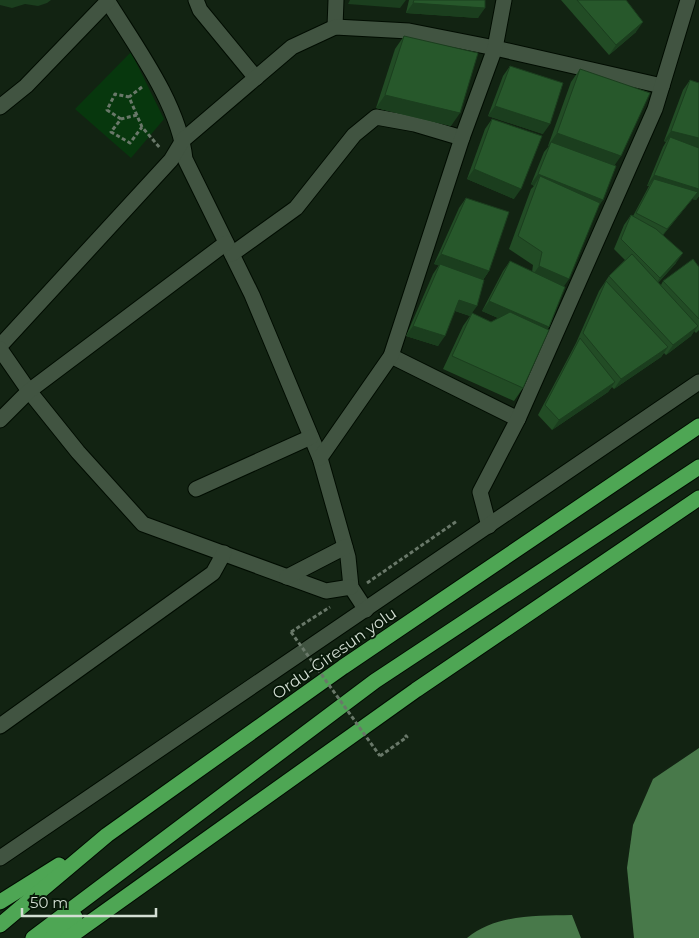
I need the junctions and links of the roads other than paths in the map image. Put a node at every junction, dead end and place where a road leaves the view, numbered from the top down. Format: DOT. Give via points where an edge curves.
graph roads {
  1 [pos="196,0"];
  2 [pos="336,0"];
  3 [pos="504,0"];
  4 [pos="688,0"];
  5 [pos="107,1"];
  6 [pos="335,28"];
  7 [pos="495,48"];
  8 [pos="256,78"];
  9 [pos="662,86"];
  10 [pos="0,107"];
  11 [pos="462,138"];
  12 [pos="183,140"];
  13 [pos="229,249"];
  14 [pos="0,347"];
  15 [pos="391,356"];
  16 [pos="699,382"];
  17 [pos="30,391"];
  18 [pos="518,419"];
  19 [pos="0,420"];
  20 [pos="699,426"];
  21 [pos="311,437"];
  22 [pos="320,458"];
  23 [pos="699,468"];
  24 [pos="196,489"];
  25 [pos="699,498"];
  26 [pos="489,526"];
  27 [pos="345,547"];
  28 [pos="224,554"];
  29 [pos="287,577"];
  30 [pos="352,590"];
  31 [pos="366,610"];
  32 [pos="0,726"];
  33 [pos="107,835"];
  34 [pos="145,853"];
  35 [pos="1,856"];
  36 [pos="0,902"];
  37 [pos="0,925"];
  38 [pos="33,938"];
  39 [pos="52,938"];
  40 [pos="68,938"];
  1 -- 8 [label="street" via="200,10"];
  2 -- 6 [label="street"];
  3 -- 7 [label="street"];
  4 -- 9 [label="street"];
  5 -- 10 [label="street" via="26,86"];
  5 -- 12 [label="street" via="153,76"];
  6 -- 7 [label="street" via="409,31"];
  6 -- 8 [label="street" via="292,47"];
  7 -- 9 [label="street"];
  7 -- 11 [label="street"];
  8 -- 12 [label="street"];
  9 -- 18 [label="street" via="655,110"];
  11 -- 13 [label="street" via="376,117 354,135 296,208"];
  11 -- 15 [label="street"];
  12 -- 13 [label="street" via="184,159"];
  12 -- 14 [label="street" via="170,160"];
  13 -- 17 [label="street"];
  13 -- 21 [label="street" via="252,295"];
  14 -- 17 [label="street"];
  15 -- 18 [label="street"];
  15 -- 22 [label="street"];
  16 -- 26 [label="street"];
  17 -- 19 [label="street"];
  17 -- 28 [label="street" via="78,452 143,524"];
  18 -- 26 [label="street" via="480,492"];
  20 -- 33 [label="highway, Ordu-Giresun yolu" via="343,666"];
  21 -- 22 [label="street"];
  21 -- 24 [label="street"];
  22 -- 27 [label="street"];
  23 -- 34 [label="highway" via="375,681"];
  25 -- 40 [label="highway" via="416,690"];
  26 -- 31 [label="street"];
  27 -- 29 [label="street"];
  27 -- 30 [label="street"];
  28 -- 29 [label="street"];
  28 -- 32 [label="street" via="213,573"];
  29 -- 30 [label="street" via="326,591"];
  30 -- 31 [label="street"];
  31 -- 35 [label="street"];
  33 -- 36 [label="highway"];
  33 -- 37 [label="highway, Ordu-Giresun yolu"];
  34 -- 38 [label="highway"];
  34 -- 39 [label="highway"];
}
